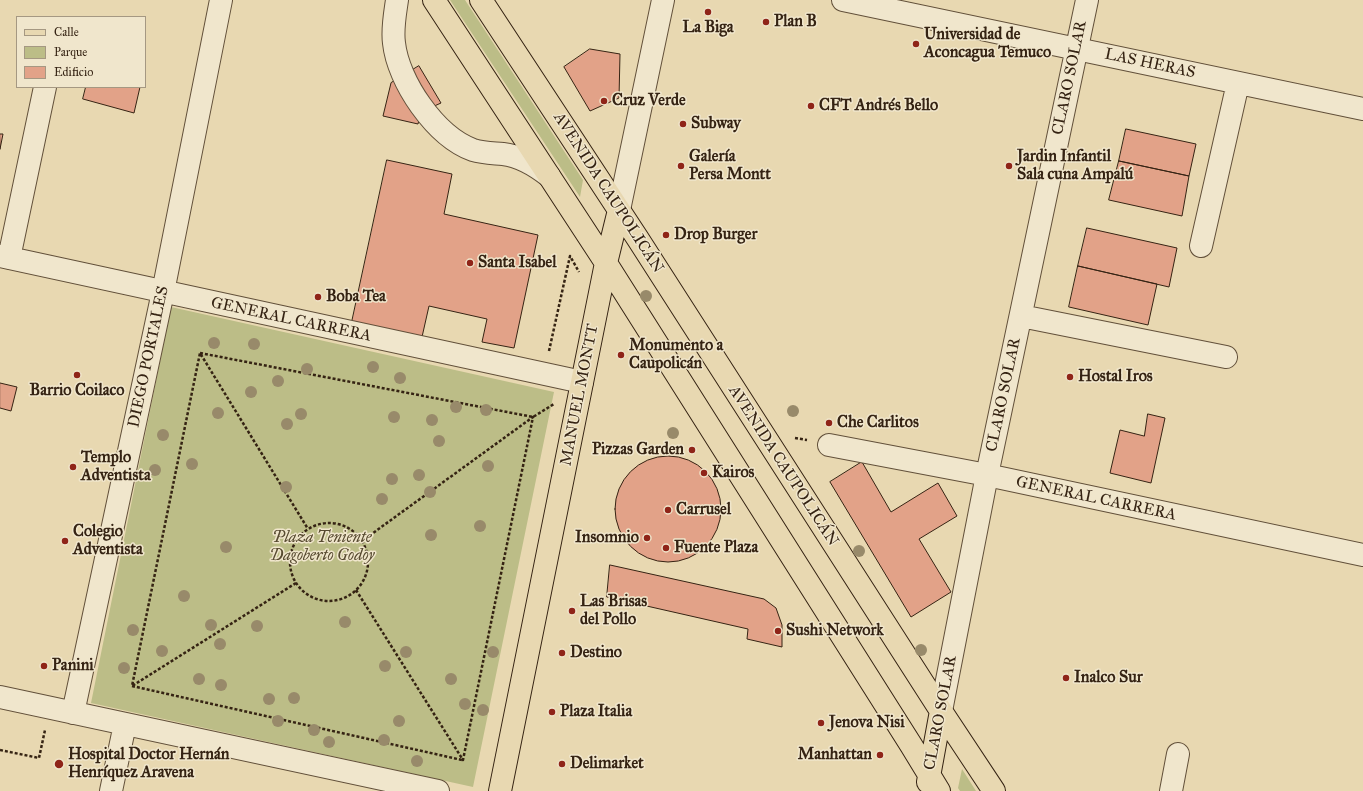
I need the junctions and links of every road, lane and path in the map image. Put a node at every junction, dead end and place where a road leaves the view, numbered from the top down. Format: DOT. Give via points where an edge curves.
graph roads {
  1 [pos="220,0"];
  2 [pos="397,0"];
  3 [pos="434,0"];
  4 [pos="481,0"];
  5 [pos="663,0"];
  6 [pos="843,0"];
  7 [pos="1087,0"];
  8 [pos="1076,49"];
  9 [pos="1238,82"];
  10 [pos="46,88"];
  11 [pos="1363,109"];
  12 [pos="549,176"];
  13 [pos="619,210"];
  14 [pos="1201,246"];
  15 [pos="5,257"];
  16 [pos="606,263"];
  17 [pos="581,275"];
  18 [pos="163,292"];
  19 [pos="1021,316"];
  20 [pos="200,353"];
  21 [pos="1226,357"];
  22 [pos="572,380"];
  23 [pos="533,417"];
  24 [pos="829,444"];
  25 [pos="987,475"];
  26 [pos="308,529"];
  27 [pos="362,541"];
  28 [pos="1363,555"];
  29 [pos="296,582"];
  30 [pos="356,590"];
  31 [pos="132,686"];
  32 [pos="0,697"];
  33 [pos="51,708"];
  34 [pos="941,711"];
  35 [pos="73,713"];
  36 [pos="125,724"];
  37 [pos="0,750"];
  38 [pos="1178,754"];
  39 [pos="463,760"];
  40 [pos="932,786"];
  41 [pos="111,791"];
  42 [pos="438,791"];
  43 [pos="500,791"];
  44 [pos="994,791"];
  45 [pos="1171,791"];
  1 -- 18 [label="street, DIEGO PORTALES"];
  2 -- 12 [label="street" via="394,29 397,58 411,89 438,126 472,150 520,158"];
  3 -- 12 [label="main road"];
  4 -- 13 [label="main road, AVENIDA CAUPOLICÁN"];
  5 -- 13 [label="street, MANUEL MONTT"];
  6 -- 8 [label="street, LAS HERAS"];
  7 -- 8 [label="street, CLARO SOLAR"];
  8 -- 9 [label="street, LAS HERAS"];
  8 -- 19 [label="street, CLARO SOLAR"];
  9 -- 11 [label="street, LAS HERAS"];
  9 -- 14 [label="street"];
  10 -- 15 [label="street"];
  12 -- 16 [label="main road"];
  13 -- 16 [label="main road, MANUEL MONTT"];
  13 -- 34 [label="main road, AVENIDA CAUPOLICÁN"];
  15 -- 18 [label="street, GENERAL CARRERA"];
  16 -- 22 [label="main road, MANUEL MONTT"];
  16 -- 40 [label="main road"];
  17 -- 22 [label="path" via="570,256 546,366 565,369"];
  18 -- 22 [label="street, GENERAL CARRERA"];
  18 -- 35 [label="street, DIEGO PORTALES"];
  19 -- 21 [label="street"];
  19 -- 25 [label="street, CLARO SOLAR"];
  20 -- 23 [label="path"];
  20 -- 26 [label="path"];
  20 -- 31 [label="path"];
  22 -- 43 [label="main road, MANUEL MONTT"];
  23 -- 27 [label="path"];
  23 -- 39 [label="path"];
  24 -- 25 [label="street, GENERAL CARRERA"];
  25 -- 28 [label="street, GENERAL CARRERA"];
  25 -- 34 [label="street, CLARO SOLAR"];
  26 -- 27 [label="path" via="322,524 338,524 351,530"];
  26 -- 29 [label="path" via="298,539 291,553 291,568"];
  27 -- 30 [label="path" via="368,563 364,578"];
  29 -- 30 [label="path" via="307,594 320,600 343,598"];
  29 -- 31 [label="path"];
  30 -- 39 [label="path"];
  31 -- 39 [label="path"];
  32 -- 33 [label="street"];
  33 -- 35 [label="street"];
  33 -- 37 [label="path" via="39,758"];
  34 -- 40 [label="main road, CLARO SOLAR"];
  34 -- 44 [label="main road, AVENIDA CAUPOLICÁN"];
  35 -- 36 [label="street"];
  36 -- 41 [label="street"];
  36 -- 42 [label="street"];
  38 -- 45 [label="street"];
}
